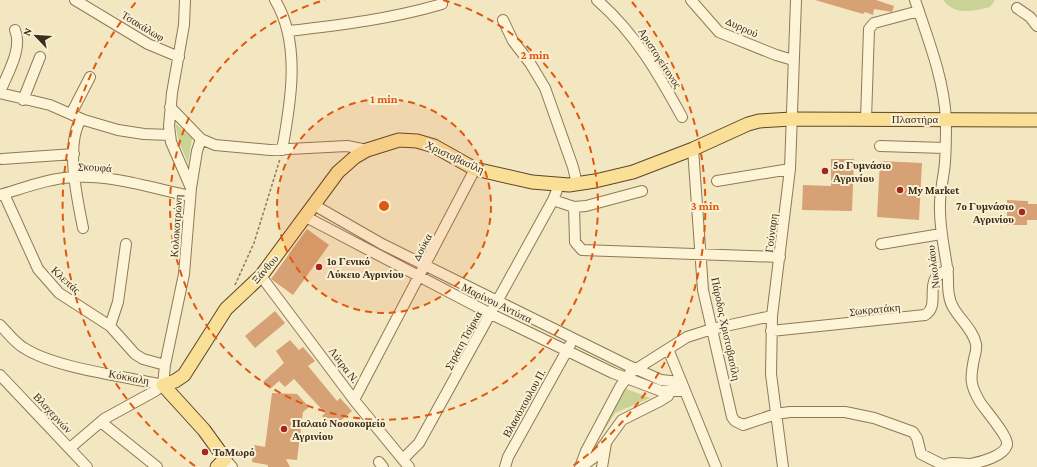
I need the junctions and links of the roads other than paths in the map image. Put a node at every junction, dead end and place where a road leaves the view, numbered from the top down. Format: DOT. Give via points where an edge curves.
graph roads {
  1 [pos="75,0"];
  2 [pos="185,0"];
  3 [pos="275,0"];
  4 [pos="597,0"];
  5 [pos="691,0"];
  6 [pos="796,0"];
  7 [pos="915,0"];
  8 [pos="442,4"];
  9 [pos="1017,8"];
  10 [pos="919,11"];
  11 [pos="502,20"];
  12 [pos="1037,26"];
  13 [pos="15,30"];
  14 [pos="288,30"];
  15 [pos="40,57"];
  16 [pos="179,57"];
  17 [pos="793,60"];
  18 [pos="90,77"];
  19 [pos="0,92"];
  20 [pos="23,100"];
  21 [pos="170,107"];
  22 [pos="70,114"];
  23 [pos="682,117"];
  24 [pos="81,118"];
  25 [pos="792,119"];
  26 [pos="866,119"];
  27 [pos="946,120"];
  28 [pos="1037,120"];
  29 [pos="170,135"];
  30 [pos="201,139"];
  31 [pos="880,146"];
  32 [pos="946,148"];
  33 [pos="693,149"];
  34 [pos="282,150"];
  35 [pos="366,150"];
  36 [pos="74,154"];
  37 [pos="2,160"];
  38 [pos="476,169"];
  39 [pos="790,169"];
  40 [pos="75,177"];
  41 [pos="717,181"];
  42 [pos="578,184"];
  43 [pos="558,185"];
  44 [pos="642,191"];
  45 [pos="190,192"];
  46 [pos="2,195"];
  47 [pos="553,200"];
  48 [pos="314,205"];
  49 [pos="574,207"];
  50 [pos="306,217"];
  51 [pos="83,228"];
  52 [pos="941,234"];
  53 [pos="373,239"];
  54 [pos="126,244"];
  55 [pos="881,244"];
  56 [pos="367,249"];
  57 [pos="701,253"];
  58 [pos="780,257"];
  59 [pos="426,265"];
  60 [pos="948,269"];
  61 [pos="261,276"];
  62 [pos="419,277"];
  63 [pos="499,300"];
  64 [pos="491,314"];
  65 [pos="772,316"];
  66 [pos="0,325"];
  67 [pos="110,326"];
  68 [pos="712,329"];
  69 [pos="771,331"];
  70 [pos="574,339"];
  71 [pos="668,349"];
  72 [pos="567,351"];
  73 [pos="165,365"];
  74 [pos="636,369"];
  75 [pos="0,375"];
  76 [pos="626,378"];
  77 [pos="163,384"];
  78 [pos="679,385"];
  79 [pos="670,392"];
  80 [pos="354,400"];
  81 [pos="776,414"];
  82 [pos="101,422"];
  83 [pos="607,442"];
  84 [pos="70,448"];
  85 [pos="406,463"];
  86 [pos="225,464"];
  87 [pos="942,466"];
  88 [pos="87,467"];
  89 [pos="157,467"];
  90 [pos="506,467"];
  91 [pos="580,467"];
  92 [pos="602,467"];
  93 [pos="716,467"];
  94 [pos="783,467"];
  1 -- 16 [label="street, Τσακάλωφ" via="148,44"];
  2 -- 16 [label="street, Κολοκοτρώνη"];
  3 -- 14 [label="street"];
  4 -- 23 [label="street, Αριστογείτονος" via="617,18 637,42"];
  5 -- 17 [label="street, Δυρρού" via="719,32"];
  6 -- 17 [label="street, Γούναρη"];
  7 -- 10 [label="street, Νικολάου"];
  8 -- 14 [label="street" via="385,18"];
  9 -- 12 [label="street" via="1030,17"];
  10 -- 26 [label="street" via="874,23 869,29"];
  10 -- 27 [label="street, Νικολάου" via="937,69"];
  11 -- 42 [label="street" via="545,88"];
  13 -- 19 [label="street" via="18,38 16,51"];
  14 -- 34 [label="street" via="291,94"];
  15 -- 20 [label="street"];
  16 -- 21 [label="street, Κολοκοτρώνη"];
  17 -- 25 [label="street, Γούναρη"];
  18 -- 22 [label="street"];
  19 -- 20 [label="street"];
  20 -- 22 [label="street" via="45,104"];
  21 -- 29 [label="street, Κολοκοτρώνη"];
  21 -- 30 [label="street, Χριστοβασίλη"];
  22 -- 24 [label="street"];
  24 -- 29 [label="street" via="129,132"];
  24 -- 36 [label="street" via="76,129"];
  25 -- 26 [label="main road, Πλαστήρα"];
  25 -- 33 [label="main road, Χριστοβασίλη" via="748,124"];
  25 -- 39 [label="street, Γούναρη"];
  26 -- 27 [label="main road, Πλαστήρα"];
  27 -- 28 [label="main road, Πλαστήρα"];
  27 -- 32 [label="street, Νικολάου"];
  29 -- 45 [label="street, Κολοκοτρώνη"];
  30 -- 34 [label="street, Χριστοβασίλη" via="222,146"];
  30 -- 45 [label="street"];
  31 -- 32 [label="street"];
  32 -- 52 [label="street, Νικολάου" via="940,204"];
  33 -- 42 [label="main road, Χριστοβασίλη" via="625,174"];
  33 -- 57 [label="street, Πάροδος Χριστοβασίλη"];
  34 -- 35 [label="street, Χριστοβασίλη" via="342,146"];
  35 -- 38 [label="main road, Χριστοβασίλη" via="399,140 417,141 434,146"];
  35 -- 48 [label="main road, Ξάνθου" via="355,156 338,172"];
  36 -- 37 [label="street"];
  36 -- 40 [label="street"];
  38 -- 43 [label="main road, Χριστοβασίλη" via="510,178"];
  38 -- 59 [label="street, Δούκα"];
  39 -- 41 [label="street"];
  39 -- 58 [label="street, Γούναρη"];
  40 -- 45 [label="street, Σκουφά" via="115,180"];
  40 -- 46 [label="street, Σκουφά" via="33,185"];
  40 -- 51 [label="street"];
  42 -- 43 [label="main road, Χριστοβασίλη"];
  43 -- 47 [label="street, Στράτη Τσίρκα"];
  44 -- 49 [label="street" via="598,204"];
  45 -- 73 [label="street, Κολοκοτρώνη" via="184,274"];
  46 -- 67 [label="street, Κλεπάς" via="41,274 63,296"];
  47 -- 49 [label="street"];
  47 -- 63 [label="street, Στράτη Τσίρκα"];
  48 -- 50 [label="main road, Ξάνθου"];
  48 -- 53 [label="street, Μαρίνου Αντύπα"];
  49 -- 57 [label="street" via="575,242 582,250"];
  50 -- 56 [label="street, Μαρίνου Αντύπα"];
  50 -- 61 [label="main road, Ξάνθου"];
  52 -- 55 [label="street"];
  52 -- 60 [label="street, Νικολάου"];
  53 -- 56 [label="street"];
  53 -- 59 [label="street, Μαρίνου Αντύπα"];
  54 -- 67 [label="street" via="118,302"];
  56 -- 62 [label="street, Μαρίνου Αντύπα"];
  57 -- 58 [label="street"];
  57 -- 68 [label="street, Πάροδος Χριστοβασίλη" via="703,290"];
  58 -- 65 [label="street, Γούναρη"];
  59 -- 62 [label="street, Δούκα"];
  59 -- 63 [label="street, Μαρίνου Αντύπα"];
  60 -- 69 [label="street, Σωκρατάκη" via="935,278 931,307 925,315"];
  60 -- 87 [label="street, Νικολάου" via="950,301 976,343 971,385 989,416 1006,438 1007,444 1002,452 983,461"];
  61 -- 77 [label="main road, Ξάνθου" via="224,312 187,372 175,382"];
  61 -- 80 [label="street, Λύτρα Ν."];
  62 -- 64 [label="street, Μαρίνου Αντύπα"];
  62 -- 80 [label="street, Δούκα"];
  63 -- 64 [label="street, Στράτη Τσίρκα"];
  63 -- 70 [label="street, Μαρίνου Αντύπα"];
  64 -- 72 [label="street, Μαρίνου Αντύπα"];
  64 -- 85 [label="street, Στράτη Τσίρκα"];
  65 -- 68 [label="street"];
  65 -- 69 [label="street, Γούναρη"];
  66 -- 77 [label="street, Κόκκαλη" via="17,343 34,353 80,367"];
  67 -- 73 [label="street, Κλεπάς" via="135,354"];
  68 -- 71 [label="street" via="687,337"];
  68 -- 81 [label="street, Πάροδος Χριστοβασίλη" via="735,421 743,425"];
  69 -- 81 [label="street, Γούναρη" via="771,374"];
  70 -- 72 [label="street, Βλασόπουλου Π."];
  70 -- 74 [label="street, Μαρίνου Αντύπα"];
  71 -- 74 [label="street"];
  71 -- 78 [label="street"];
  72 -- 76 [label="street, Μαρίνου Αντύπα"];
  72 -- 90 [label="street, Βλασόπουλου Π." via="508,457"];
  73 -- 77 [label="street, Κολοκοτρώνη"];
  74 -- 76 [label="street"];
  74 -- 78 [label="street, Μαρίνου Αντύπα"];
  75 -- 84 [label="street, Βλαχερνών"];
  76 -- 79 [label="street, Μαρίνου Αντύπα"];
  76 -- 91 [label="street" via="586,451"];
  77 -- 82 [label="street"];
  77 -- 86 [label="main road, Κόκκαλη" via="204,430"];
  78 -- 79 [label="street"];
  78 -- 93 [label="street"];
  79 -- 83 [label="street" via="660,401 622,420"];
  80 -- 85 [label="street, Λύτρα Ν."];
  81 -- 87 [label="street, Πάροδος Χριστοβασίλη" via="806,411 845,412 874,418 915,434 921,454"];
  81 -- 94 [label="street, Γούναρη"];
  82 -- 84 [label="street"];
  82 -- 89 [label="street"];
  83 -- 91 [label="street" via="596,456"];
  83 -- 92 [label="street"];
  84 -- 88 [label="street, Βλαχερνών"];
}
